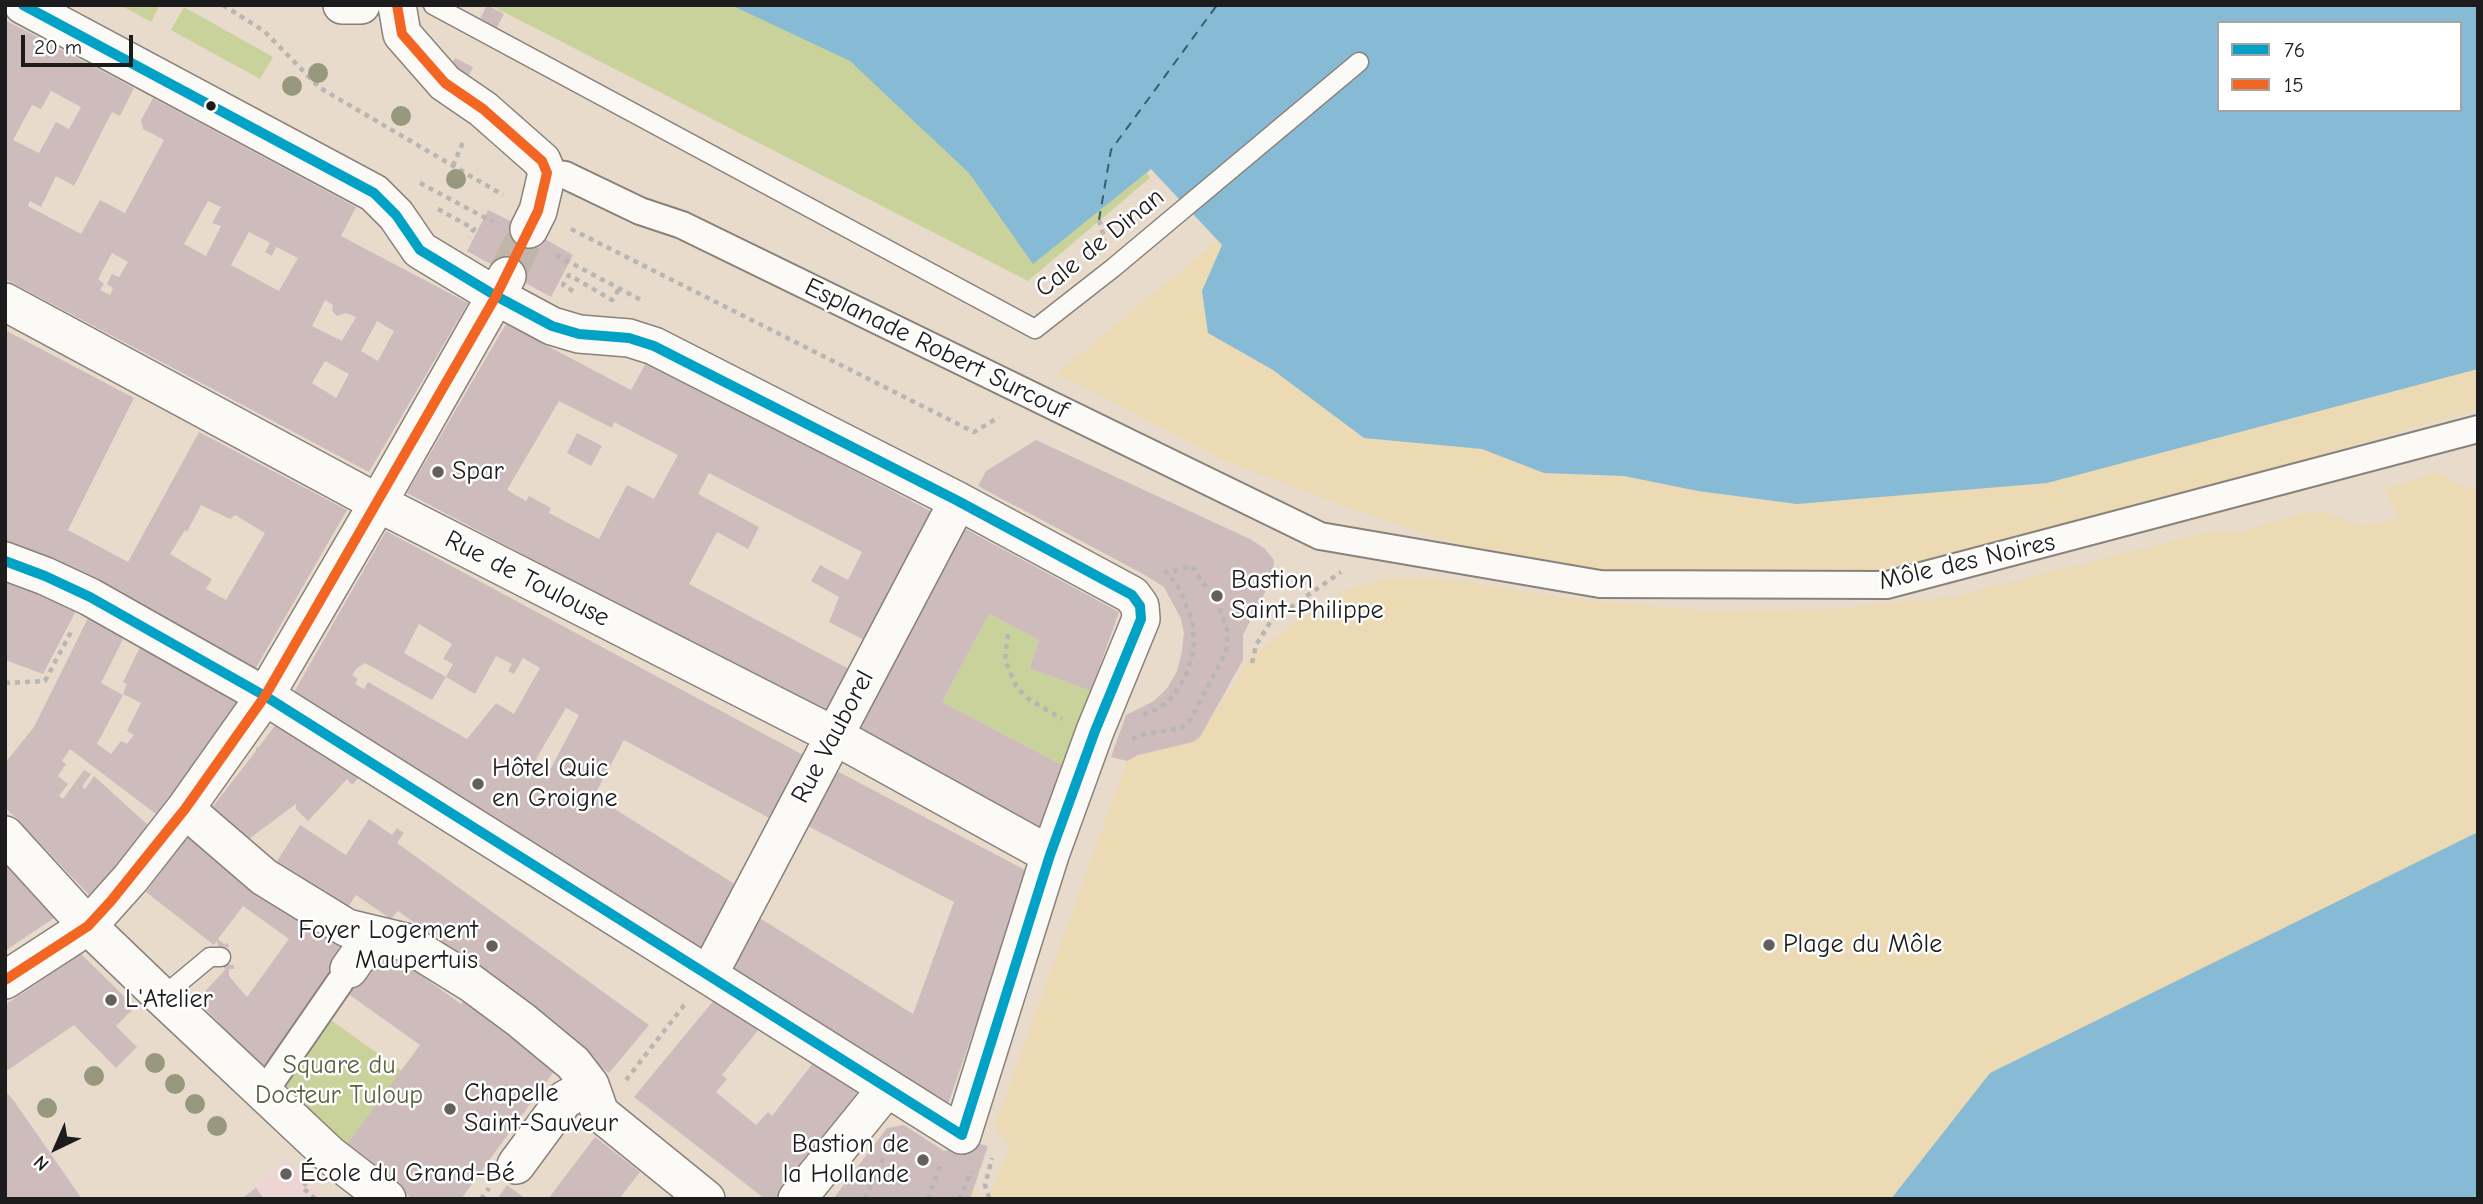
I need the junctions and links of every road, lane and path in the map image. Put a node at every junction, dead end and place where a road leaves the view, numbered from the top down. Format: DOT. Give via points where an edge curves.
graph roads {
  1 [pos="23,5"];
  2 [pos="223,5"];
  3 [pos="342,5"];
  4 [pos="360,5"];
  5 [pos="397,5"];
  6 [pos="433,5"];
  7 [pos="1359,62"];
  8 [pos="467,131"];
  9 [pos="453,166"];
  10 [pos="547,173"];
  11 [pos="473,177"];
  12 [pos="469,186"];
  13 [pos="533,220"];
  14 [pos="502,285"];
  15 [pos="567,288"];
  16 [pos="5,302"];
  17 [pos="643,302"];
  18 [pos="1032,396"];
  19 [pos="2478,429"];
  20 [pos="958,501"];
  21 [pos="378,503"];
  22 [pos="1320,536"];
  23 [pos="1376,546"];
  24 [pos="5,561"];
  25 [pos="1156,567"];
  26 [pos="1168,573"];
  27 [pos="90,597"];
  28 [pos="1008,634"];
  29 [pos="1252,663"];
  30 [pos="5,683"];
  31 [pos="265,696"];
  32 [pos="1054,715"];
  33 [pos="1134,719"];
  34 [pos="833,735"];
  35 [pos="1128,740"];
  36 [pos="185,809"];
  37 [pos="5,835"];
  38 [pos="1050,855"];
  39 [pos="88,926"];
  40 [pos="373,935"];
  41 [pos="221,957"];
  42 [pos="709,974"];
  43 [pos="344,976"];
  44 [pos="5,980"];
  45 [pos="172,1006"];
  46 [pos="887,1088"];
  47 [pos="264,1092"];
  48 [pos="595,1099"];
  49 [pos="887,1150"];
  50 [pos="516,1165"];
  51 [pos="988,1170"];
  52 [pos="989,1198"];
  53 [pos="387,1199"];
  54 [pos="706,1199"];
  55 [pos="797,1199"];
  56 [pos="865,1199"];
  1 -- 14 [label="street" via="374,193 420,250"];
  2 -- 9 [label="path" via="264,31 320,88"];
  3 -- 4 [label="street"];
  5 -- 10 [label="street" via="402,34 424,61 542,161"];
  6 -- 7 [label="lane, Cale de Dinan" via="1035,329"];
  8 -- 9 [label="path"];
  9 -- 11 [label="path"];
  10 -- 13 [label="street"];
  10 -- 18 [label="street, Esplanade Robert Surcouf" via="565,175 640,211 682,225"];
  11 -- 12 [label="path"];
  11 -- 13 [label="path"];
  13 -- 18 [label="path" via="974,432"];
  14 -- 20 [label="street" via="552,326 654,346"];
  14 -- 21 [label="street"];
  15 -- 17 [label="path" via="563,285 569,275 612,300 619,289"];
  16 -- 21 [label="street, Rue de Toulouse"];
  18 -- 22 [label="street, Esplanade Robert Surcouf"];
  19 -- 23 [label="street, Môle des Noires" via="1887,585 1600,584"];
  20 -- 34 [label="street, Rue Vauborel"];
  20 -- 38 [label="street" via="1132,595 1140,607 1141,619"];
  21 -- 31 [label="street"];
  21 -- 34 [label="street, Rue de Toulouse"];
  22 -- 23 [label="street, Môle des Noires"];
  23 -- 29 [label="path" via="1271,621 1256,645"];
  24 -- 27 [label="street"];
  25 -- 26 [label="path"];
  26 -- 33 [label="path" via="1192,620 1194,649 1173,697"];
  26 -- 35 [label="path" via="1192,565 1219,607 1228,632 1226,652 1182,728"];
  27 -- 30 [label="path" via="45,681"];
  27 -- 31 [label="street"];
  28 -- 32 [label="path" via="1005,660 1016,686"];
  31 -- 36 [label="street"];
  31 -- 42 [label="street"];
  34 -- 38 [label="street, Rue de Toulouse"];
  34 -- 42 [label="street, Rue Vauborel"];
  36 -- 39 [label="street"];
  36 -- 40 [label="street" via="264,877 347,928"];
  37 -- 39 [label="street"];
  38 -- 46 [label="street" via="962,1135"];
  39 -- 44 [label="street"];
  39 -- 45 [label="street"];
  40 -- 43 [label="street"];
  40 -- 48 [label="street" via="405,942 471,983 573,1063"];
  41 -- 45 [label="lane" via="210,957"];
  42 -- 46 [label="street"];
  42 -- 48 [label="path"];
  43 -- 47 [label="street"];
  45 -- 47 [label="street"];
  46 -- 55 [label="street"];
  47 -- 53 [label="street" via="330,1155"];
  48 -- 50 [label="street" via="564,1100"];
  48 -- 54 [label="street"];
  49 -- 56 [label="path"];
  51 -- 52 [label="path" via="985,1185"];
}
